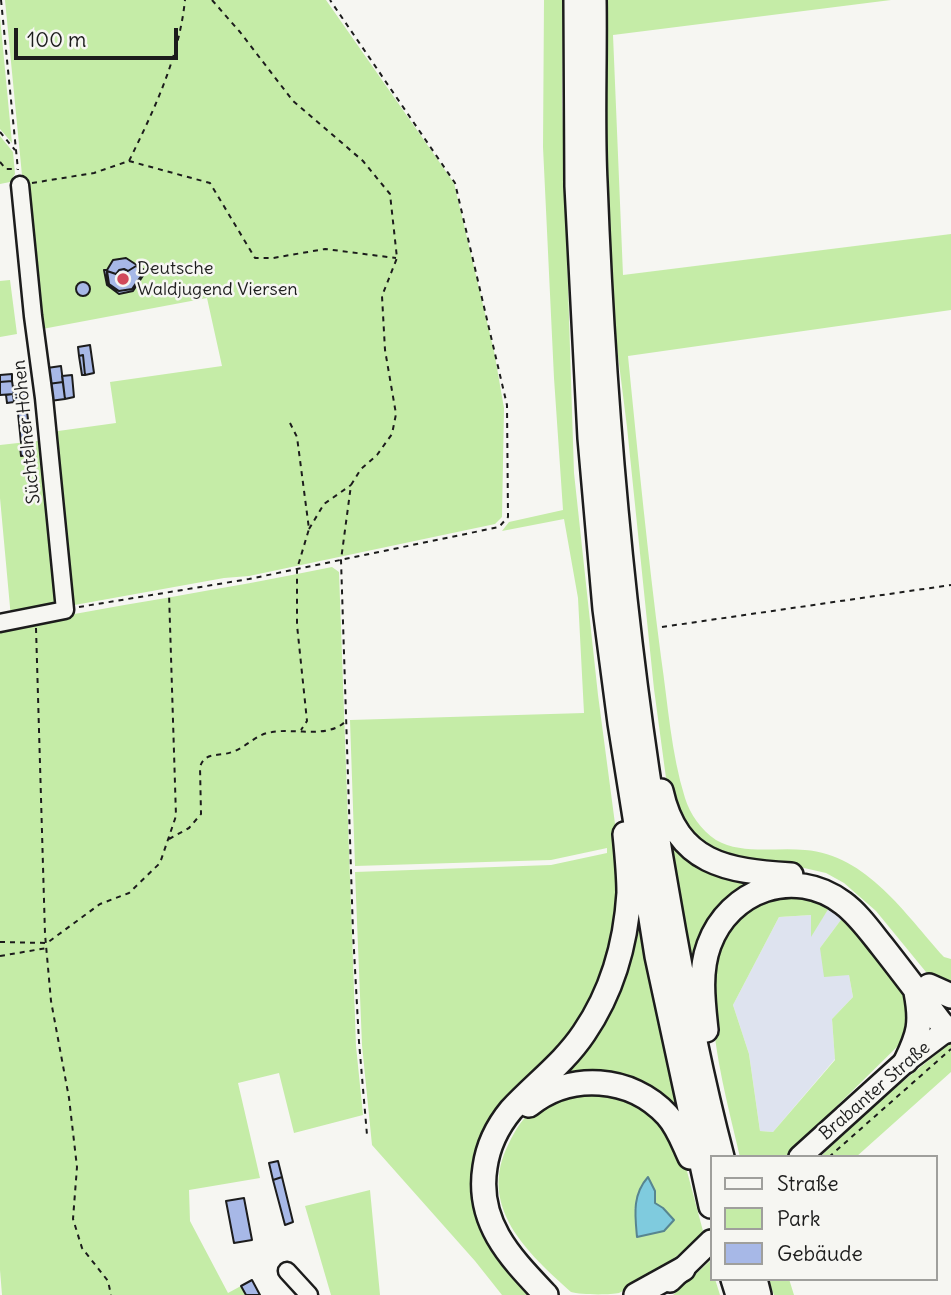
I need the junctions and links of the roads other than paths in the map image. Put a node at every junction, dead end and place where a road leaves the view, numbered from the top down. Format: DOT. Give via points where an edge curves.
graph roads {
  1 [pos="576,0"];
  2 [pos="594,0"];
  3 [pos="19,177"];
  4 [pos="0,624"];
  5 [pos="634,686"];
  6 [pos="620,723"];
  7 [pos="923,988"];
  8 [pos="951,996"];
  9 [pos="950,1030"];
  10 [pos="906,1061"];
  11 [pos="713,1123"];
  12 [pos="721,1155"];
  13 [pos="802,1155"];
  14 [pos="710,1202"];
  15 [pos="710,1242"];
  16 [pos="688,1263"];
  17 [pos="287,1271"];
  18 [pos="309,1295"];
  19 [pos="546,1295"];
  20 [pos="563,1295"];
  21 [pos="636,1295"];
  22 [pos="655,1295"];
  1 -- 6 [label="highway" via="577,187 590,438"];
  2 -- 5 [label="highway" via="595,180 605,372"];
  3 -- 4 [label="street, Süchtelner Höhen" via="65,610"];
  5 -- 7 [label="highway" via="667,813 690,848 721,866 806,877 836,888 872,919"];
  5 -- 11 [label="highway" via="677,951"];
  6 -- 14 [label="highway" via="657,956"];
  6 -- 19 [label="highway" via="618,779 629,890 615,971 584,1032 497,1129 484,1172 484,1206 496,1236"];
  7 -- 8 [label="highway"];
  7 -- 9 [label="highway"];
  7 -- 10 [label="highway" via="919,1030"];
  7 -- 11 [label="highway" via="858,916 830,895 791,884 771,886 744,898 719,923 705,959 702,994 717,1094"];
  9 -- 10 [label="main road, Brabanter Straße"];
  10 -- 13 [label="main road, Brabanter Straße"];
  11 -- 12 [label="highway"];
  14 -- 20 [label="highway" via="674,1124 646,1097 619,1086 585,1083 562,1087 534,1102 510,1125 502,1140 494,1163 492,1195 509,1240"];
  15 -- 16 [label="main road"];
  16 -- 21 [label="highway"];
  16 -- 22 [label="main road"];
  17 -- 18 [label="street"];
}
